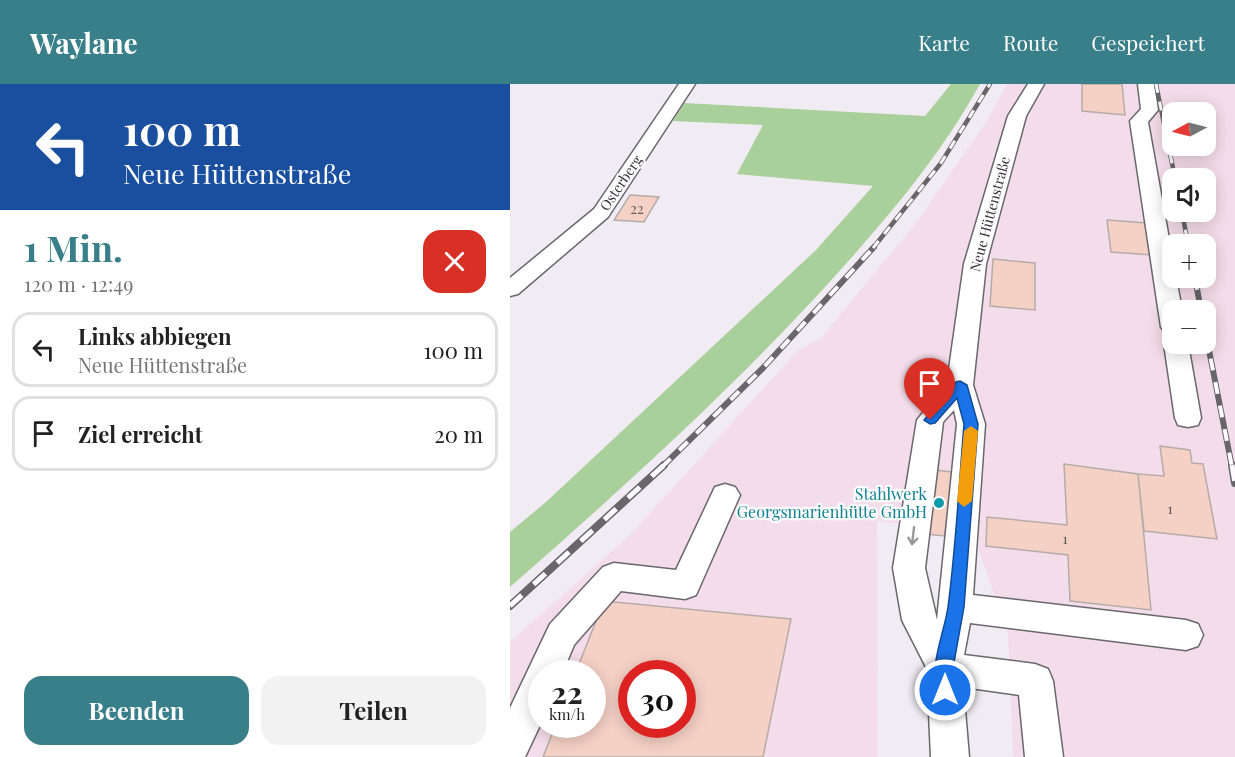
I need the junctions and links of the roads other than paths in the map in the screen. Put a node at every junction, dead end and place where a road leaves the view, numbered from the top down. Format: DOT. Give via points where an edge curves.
graph roads {
  1 [pos="687,84"];
  2 [pos="1036,84"];
  3 [pos="1146,84"];
  4 [pos="510,289"];
  5 [pos="1169,300"];
  6 [pos="1178,354"];
  7 [pos="960,385"];
  8 [pos="1188,418"];
  9 [pos="725,495"];
  10 [pos="956,607"];
  11 [pos="1186,635"];
  12 [pos="550,660"];
  13 [pos="944,668"];
  14 [pos="528,710"];
  15 [pos="510,748"];
  16 [pos="950,757"];
  17 [pos="1044,757"];
  1 -- 4 [label="street, Osterberg" via="602,213"];
  2 -- 7 [label="street, Neue Hüttenstraße" via="1017,116 975,264"];
  3 -- 5 [label="street" via="1150,110 1139,121"];
  6 -- 8 [label="street"];
  7 -- 10 [label="street, Neue Hüttenstraße" via="971,424"];
  7 -- 13 [label="street, Neue Hüttenstraße, one-way" via="930,420 909,568 919,620"];
  9 -- 12 [label="street" via="685,585 614,577 562,635"];
  10 -- 11 [label="street"];
  10 -- 13 [label="street, Neue Hüttenstraße"];
  13 -- 16 [label="street, Neue Hüttenstraße"];
  13 -- 17 [label="street" via="1035,681"];
  14 -- 15 [label="street"];
}
